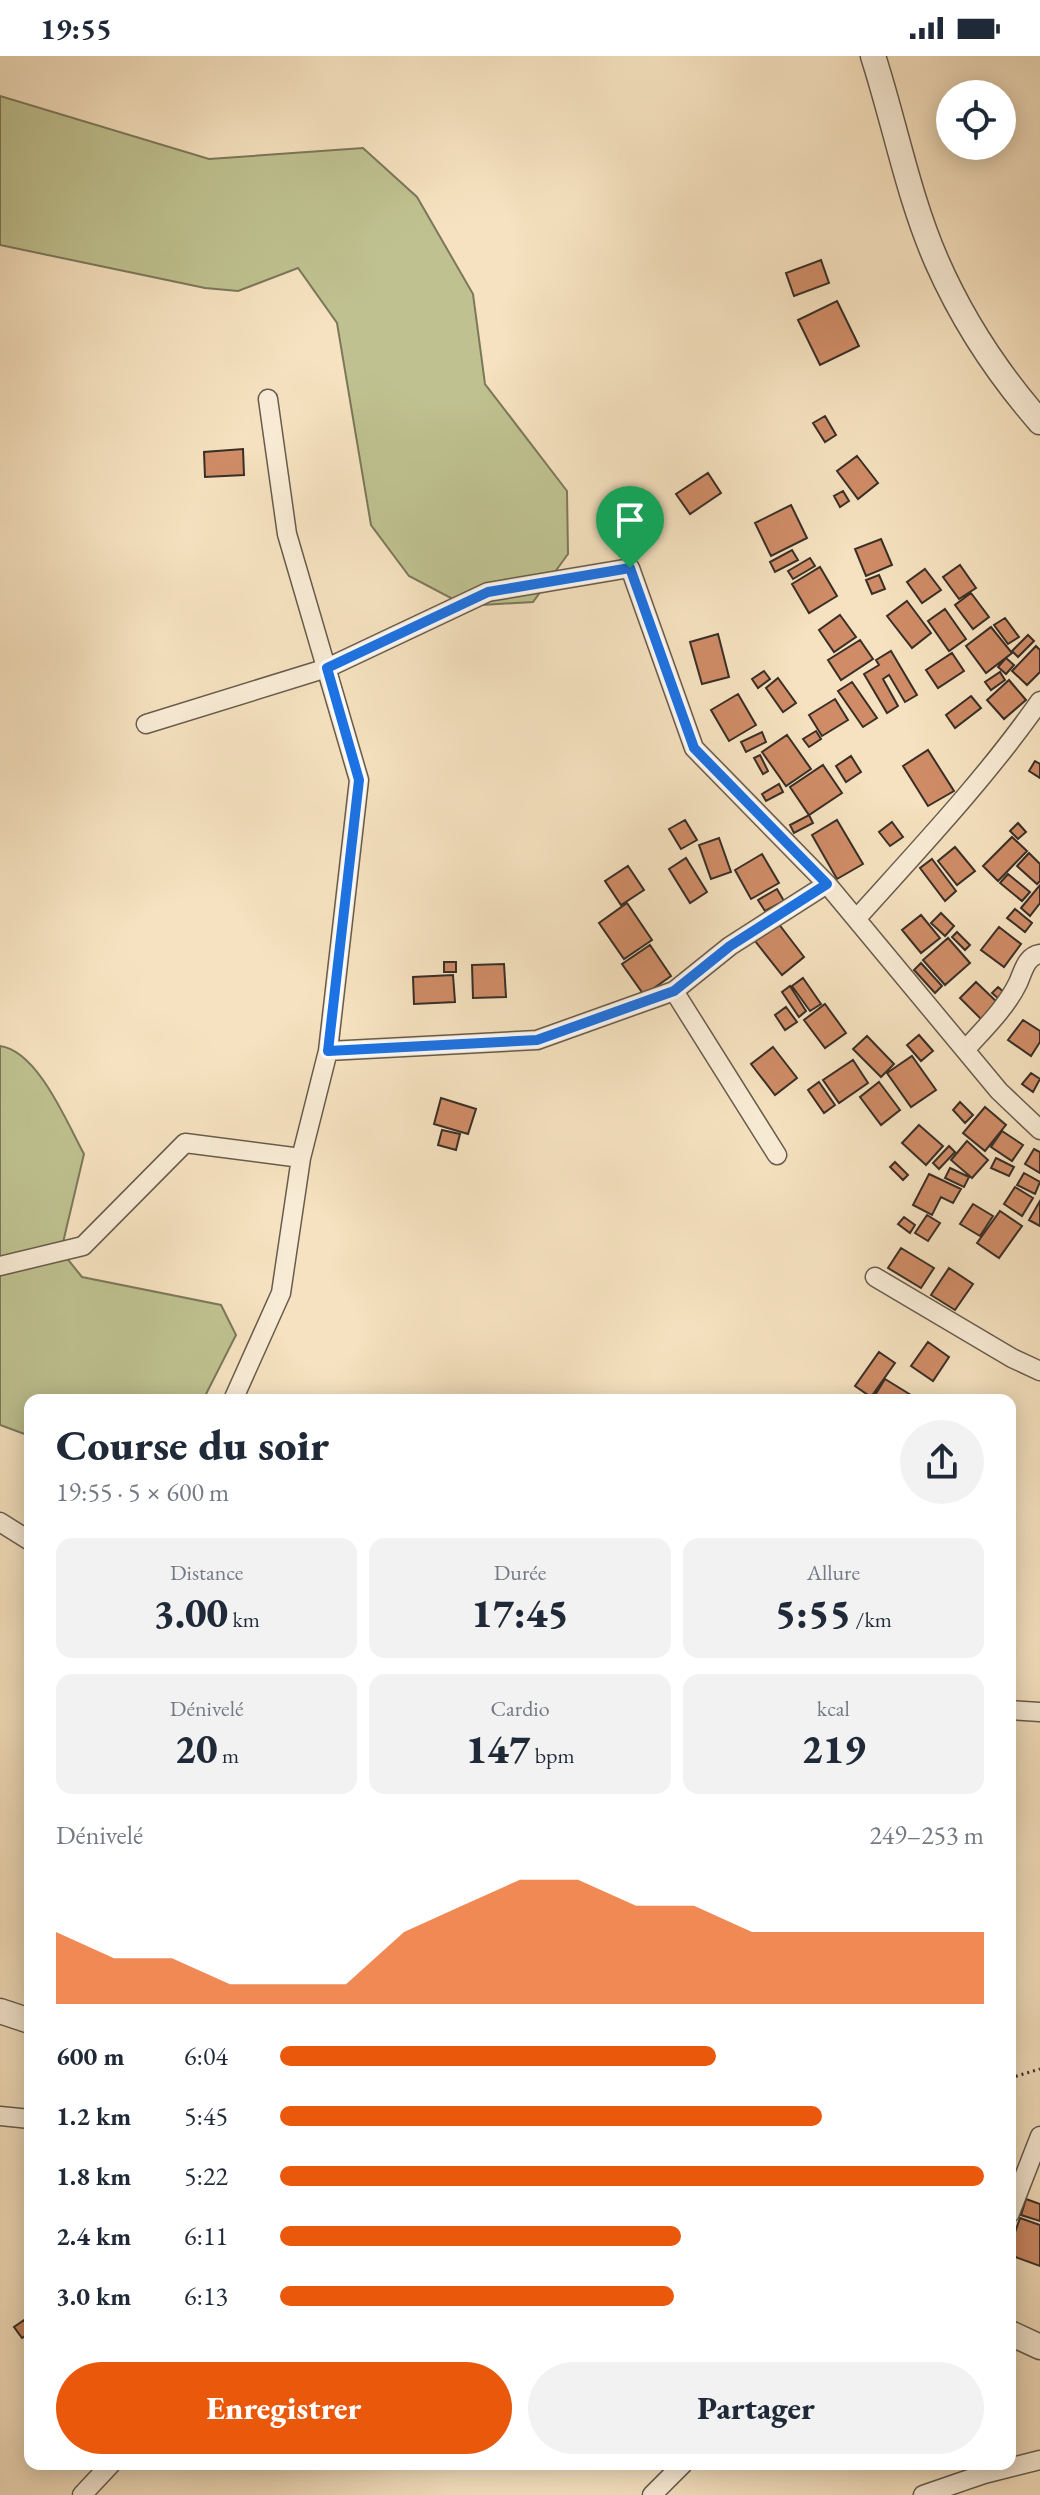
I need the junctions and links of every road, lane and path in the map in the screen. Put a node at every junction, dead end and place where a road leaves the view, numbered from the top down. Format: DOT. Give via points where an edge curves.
graph roads {
  1 [pos="873,56"];
  2 [pos="268,399"];
  3 [pos="1040,422"];
  4 [pos="327,668"];
  5 [pos="1040,701"];
  6 [pos="146,724"];
  7 [pos="827,884"];
  8 [pos="857,918"];
  9 [pos="1040,954"];
  10 [pos="674,991"];
  11 [pos="965,1050"];
  12 [pos="328,1051"];
  13 [pos="1040,1130"];
  14 [pos="777,1155"];
  15 [pos="301,1158"];
  16 [pos="0,1266"];
  17 [pos="875,1277"];
  18 [pos="1040,1371"];
  19 [pos="236,1394"];
  20 [pos="0,1522"];
  21 [pos="24,1537"];
  22 [pos="1016,1710"];
  23 [pos="1040,1712"];
  24 [pos="0,2011"];
  25 [pos="24,2019"];
  26 [pos="1040,2069"];
  27 [pos="1016,2076"];
  28 [pos="0,2116"];
  29 [pos="24,2118"];
  30 [pos="1040,2136"];
  31 [pos="1016,2198"];
  32 [pos="1016,2336"];
  33 [pos="1040,2347"];
  34 [pos="1040,2460"];
  35 [pos="1016,2466"];
  36 [pos="105,2470"];
  37 [pos="677,2470"];
  38 [pos="1000,2470"];
  39 [pos="82,2495"];
  40 [pos="652,2495"];
  41 [pos="923,2495"];
  1 -- 3 [label="street" via="937,261 1005,382"];
  2 -- 4 [label="street" via="287,534"];
  4 -- 6 [label="street"];
  4 -- 7 [label="street" via="488,592 630,568 694,748"];
  4 -- 12 [label="street" via="359,780"];
  5 -- 8 [label="street" via="946,819"];
  7 -- 8 [label="street"];
  7 -- 10 [label="street" via="730,946"];
  8 -- 11 [label="street"];
  9 -- 11 [label="street" via="1027,962 1016,987"];
  10 -- 12 [label="street" via="537,1040"];
  10 -- 14 [label="street"];
  11 -- 13 [label="street"];
  12 -- 15 [label="street"];
  15 -- 16 [label="street" via="185,1143 83,1246"];
  15 -- 19 [label="street" via="281,1293"];
  17 -- 18 [label="street"];
  20 -- 21 [label="street"];
  22 -- 23 [label="street"];
  24 -- 25 [label="street"];
  26 -- 27 [label="path"];
  28 -- 29 [label="street"];
  30 -- 31 [label="street"];
  32 -- 33 [label="street"];
  34 -- 35 [label="street"];
  36 -- 39 [label="street"];
  37 -- 40 [label="street"];
  38 -- 41 [label="street"];
}
